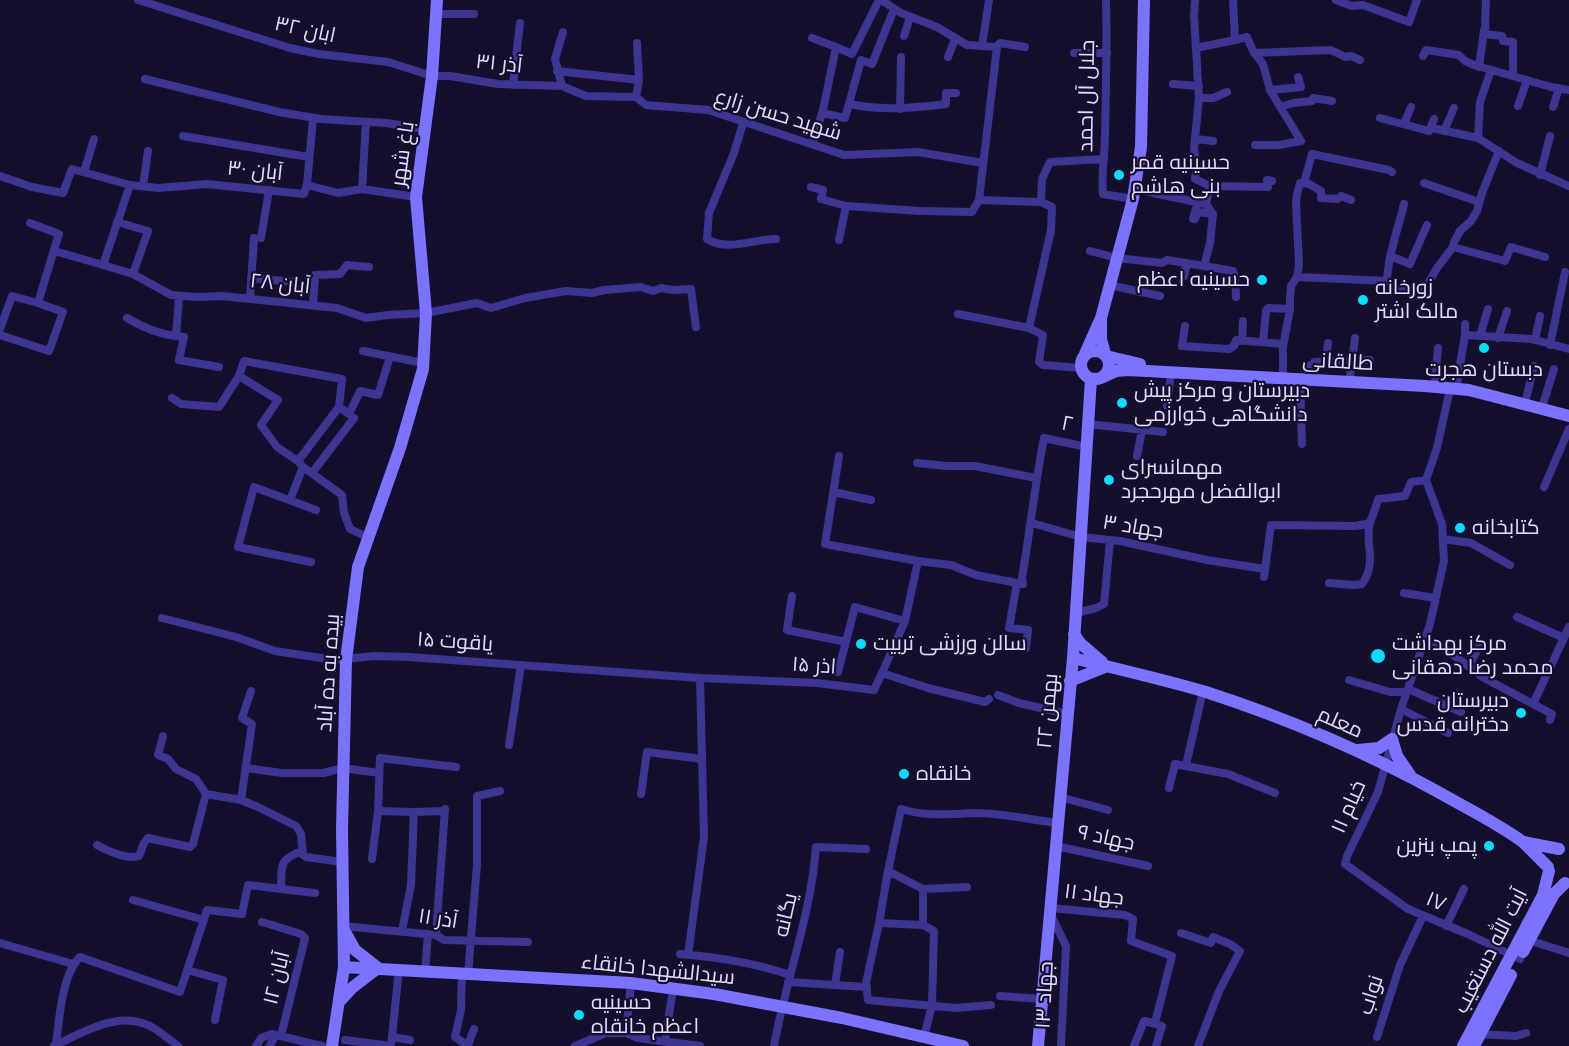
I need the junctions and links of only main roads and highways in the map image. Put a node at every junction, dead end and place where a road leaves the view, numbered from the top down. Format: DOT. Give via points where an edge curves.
graph roads {
  1 [pos="438,0"];
  2 [pos="1144,0"];
  3 [pos="426,313"];
  4 [pos="1101,318"];
  5 [pos="1085,354"];
  6 [pos="1105,355"];
  7 [pos="1284,377"];
  8 [pos="1097,378"];
  9 [pos="1452,385"];
  10 [pos="1569,411"];
  11 [pos="1569,416"];
  12 [pos="1074,634"];
  13 [pos="1073,655"];
  14 [pos="1104,664"];
  15 [pos="1070,681"];
  16 [pos="1354,750"];
  17 [pos="1414,779"];
  18 [pos="1522,842"];
  19 [pos="1565,847"];
  20 [pos="1549,869"];
  21 [pos="1567,883"];
  22 [pos="343,927"];
  23 [pos="1525,939"];
  24 [pos="344,967"];
  25 [pos="378,968"];
  26 [pos="339,1002"];
  27 [pos="1040,1031"];
  28 [pos="1475,1038"];
  29 [pos="332,1046"];
  30 [pos="963,1046"];
  31 [pos="1027,1046"];
  32 [pos="1038,1046"];
  33 [pos="1463,1046"];
  1 -- 3 [label="main road, باغ شهر" via="416,197"];
  2 -- 4 [label="main road" via="1142,138 1133,194"];
  3 -- 22 [label="main road, بیده به ده آباد" via="423,363 400,448 358,567 346,660"];
  4 -- 5 [label="main road"];
  4 -- 6 [label="main road"];
  5 -- 6 [label="main road" via="1093,351"];
  5 -- 8 [label="main road" via="1081,368 1085,376"];
  6 -- 7 [label="main road, طالقانی" via="1161,368"];
  6 -- 8 [label="main road" via="1110,364 1107,374"];
  7 -- 8 [label="main road, طالقانی" via="1128,370"];
  7 -- 9 [label="main road, طالقانی"];
  7 -- 9 [label="main road, طالقانی" via="1350,377"];
  8 -- 12 [label="main road, ۲۲ بهمن" via="1089,424"];
  9 -- 10 [label="main road, طالقانی"];
  9 -- 11 [label="main road, طالقانی"];
  12 -- 13 [label="main road, ۲۲ بهمن"];
  12 -- 14 [label="main road"];
  13 -- 14 [label="main road, معلم"];
  13 -- 15 [label="main road, ۲۲ بهمن"];
  14 -- 15 [label="main road"];
  14 -- 16 [label="main road, معلم" via="1203,692"];
  15 -- 27 [label="main road, ۲۲ بهمن"];
  16 -- 17 [label="main road, معلم"];
  16 -- 17 [label="main road" via="1372,751 1392,739 1401,764"];
  17 -- 18 [label="main road, معلم" via="1504,828"];
  18 -- 19 [label="main road"];
  18 -- 20 [label="main road, معلم"];
  19 -- 20 [label="main road, آیت الله دستغیب" via="1550,859"];
  20 -- 21 [label="main road, معلم" via="1555,879"];
  20 -- 23 [label="main road, آیت الله دستغیب"];
  21 -- 23 [label="main road, آیت الله دستغیب" via="1554,894"];
  22 -- 24 [label="main road, بیده به ده آباد"];
  22 -- 25 [label="main road" via="355,950"];
  23 -- 28 [label="main road, آیت الله دستغیب"];
  24 -- 25 [label="main road, سیدالشهدا خانقاء"];
  24 -- 26 [label="main road, بیده به ده آباد"];
  25 -- 26 [label="main road"];
  25 -- 30 [label="main road, سیدالشهدا خانقاء" via="673,988 781,1006"];
  26 -- 29 [label="main road, بیده به ده آباد"];
  27 -- 31 [label="main road"];
  27 -- 32 [label="main road, ۲۲ بهمن"];
  28 -- 33 [label="main road, آیت الله دستغیب"];
}
